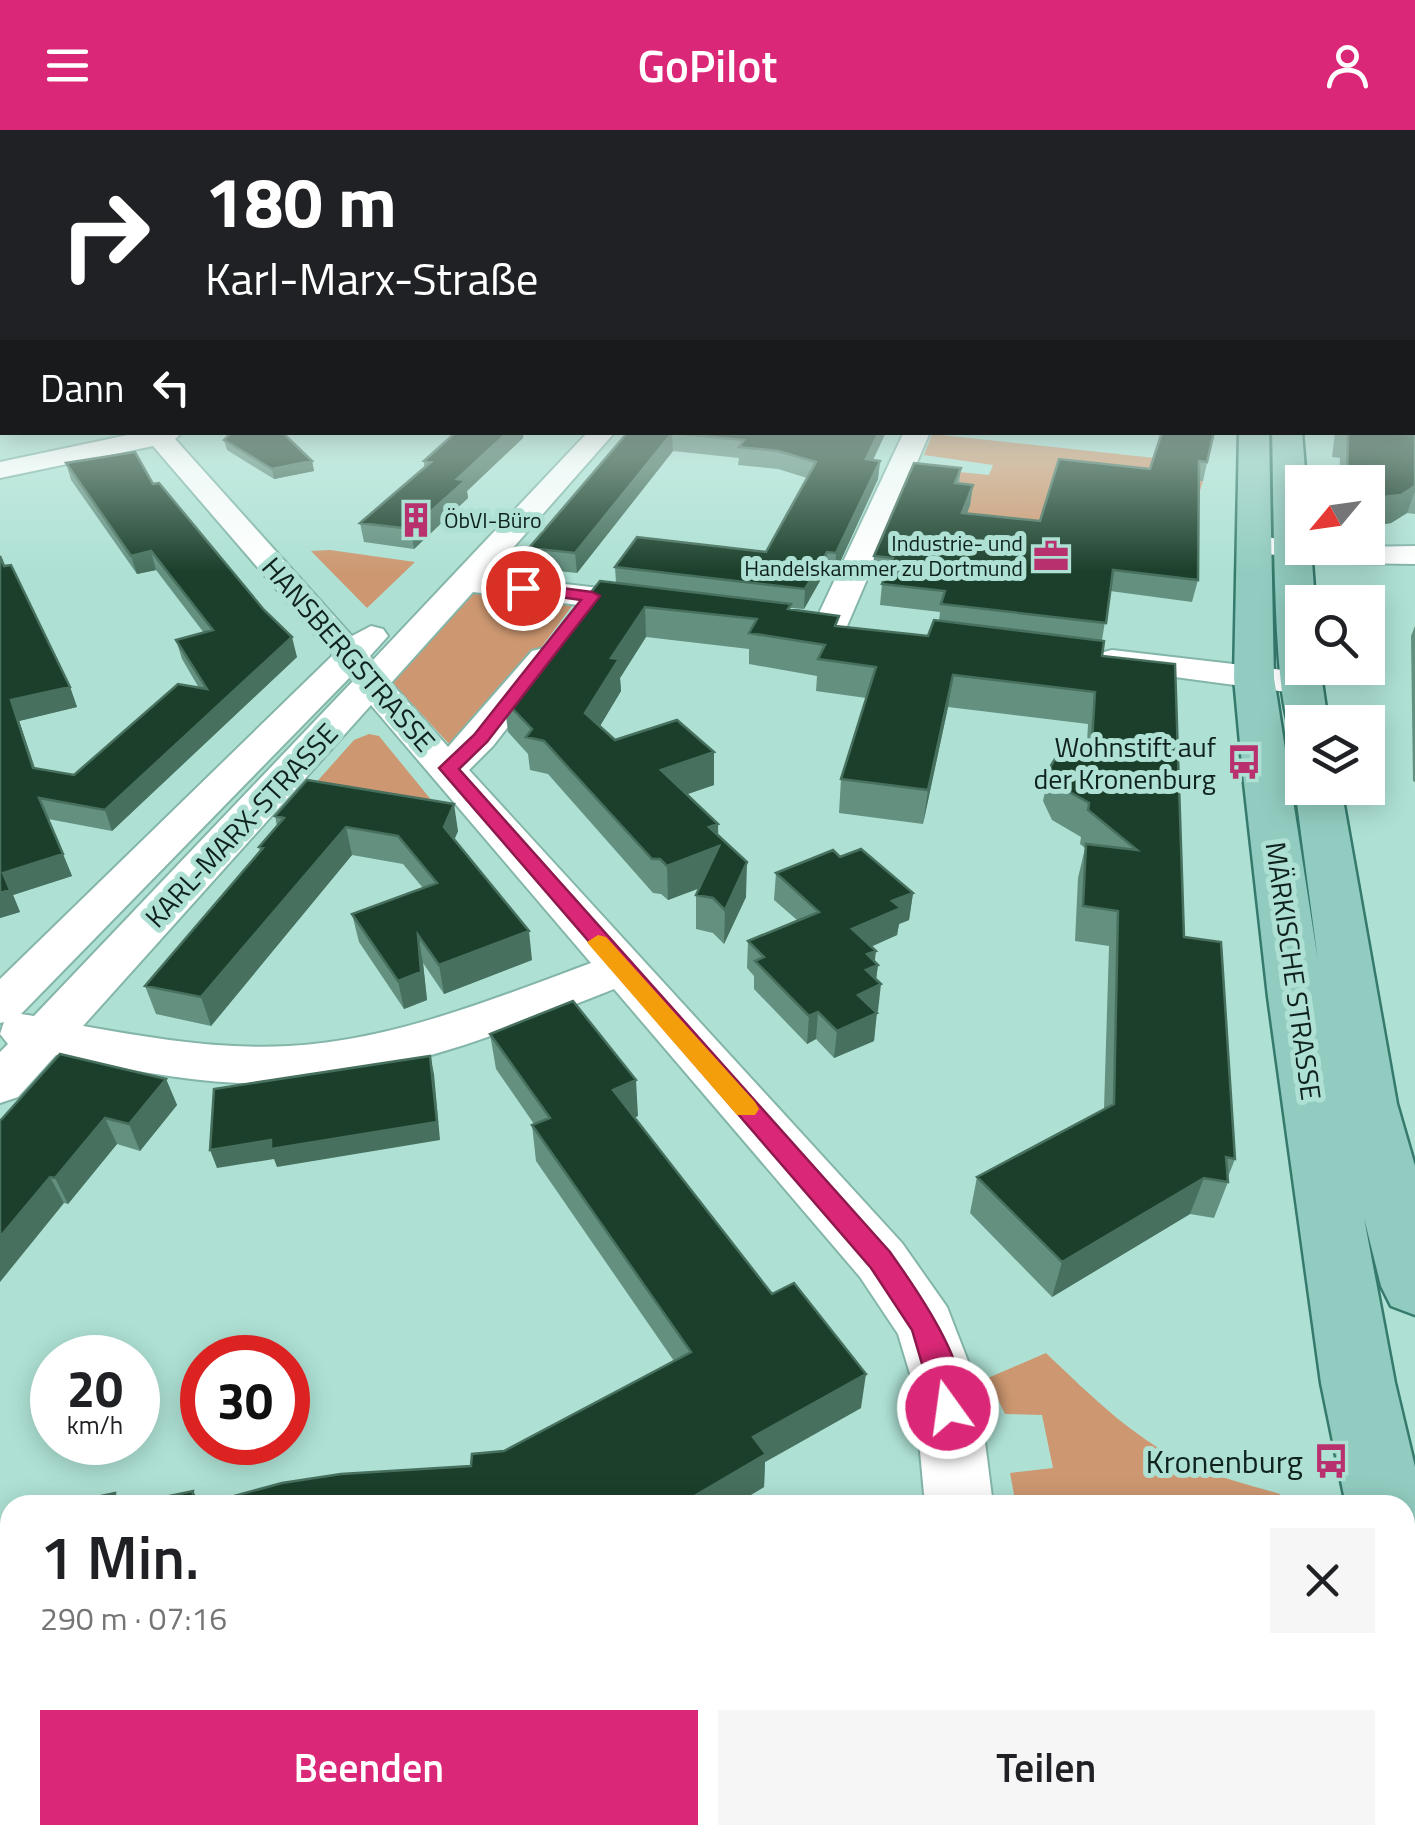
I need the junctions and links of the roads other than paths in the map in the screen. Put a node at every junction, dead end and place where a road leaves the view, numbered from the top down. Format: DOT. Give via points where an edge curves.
graph roads {
  1 [pos="165,435"];
  2 [pos="566,435"];
  3 [pos="599,435"];
  4 [pos="916,435"];
  5 [pos="1254,435"];
  6 [pos="1287,435"];
  7 [pos="1289,465"];
  8 [pos="0,470"];
  9 [pos="1252,545"];
  10 [pos="1285,549"];
  11 [pos="1385,554"];
  12 [pos="1415,555"];
  13 [pos="1292,565"];
  14 [pos="464,581"];
  15 [pos="592,596"];
  16 [pos="671,606"];
  17 [pos="790,621"];
  18 [pos="830,626"];
  19 [pos="867,631"];
  20 [pos="1081,657"];
  21 [pos="362,669"];
  22 [pos="1288,694"];
  23 [pos="449,768"];
  24 [pos="1321,805"];
  25 [pos="622,968"];
  26 [pos="0,1007"];
  27 [pos="23,1031"];
  28 [pos="0,1084"];
  29 [pos="1415,1286"];
  30 [pos="958,1495"];
  31 [pos="1383,1495"];
  1 -- 8 [label="street"];
  1 -- 21 [label="street, HANSBERGSTRASSE"];
  2 -- 21 [label="street, KARL-MARX-STRASSE"];
  3 -- 14 [label="street, KARL-MARX-STRASSE"];
  4 -- 18 [label="street"];
  5 -- 9 [label="main road, MÄRKISCHE STRASSE"];
  6 -- 7 [label="main road, MÄRKISCHE STRASSE"];
  9 -- 10 [label="street"];
  9 -- 22 [label="main road, MÄRKISCHE STRASSE"];
  11 -- 12 [label="street"];
  13 -- 22 [label="main road, MÄRKISCHE STRASSE"];
  14 -- 15 [label="street"];
  14 -- 21 [label="street, KARL-MARX-STRASSE"];
  15 -- 16 [label="street"];
  15 -- 23 [label="street"];
  17 -- 18 [label="street"];
  18 -- 19 [label="street"];
  20 -- 22 [label="street"];
  21 -- 23 [label="street, HANSBERGSTRASSE"];
  21 -- 26 [label="street, KARL-MARX-STRASSE"];
  21 -- 27 [label="street, KARL-MARX-STRASSE"];
  22 -- 31 [label="main road, MÄRKISCHE STRASSE" via="1305,1055"];
  23 -- 25 [label="street, HANSBERGSTRASSE"];
  24 -- 29 [label="main road, MÄRKISCHE STRASSE" via="1368,1104"];
  25 -- 27 [label="street" via="400,1046 302,1060 193,1061"];
  25 -- 30 [label="street, HANSBERGSTRASSE" via="880,1260 925,1325 946,1387"];
  27 -- 28 [label="street, KARL-MARX-STRASSE"];
}
